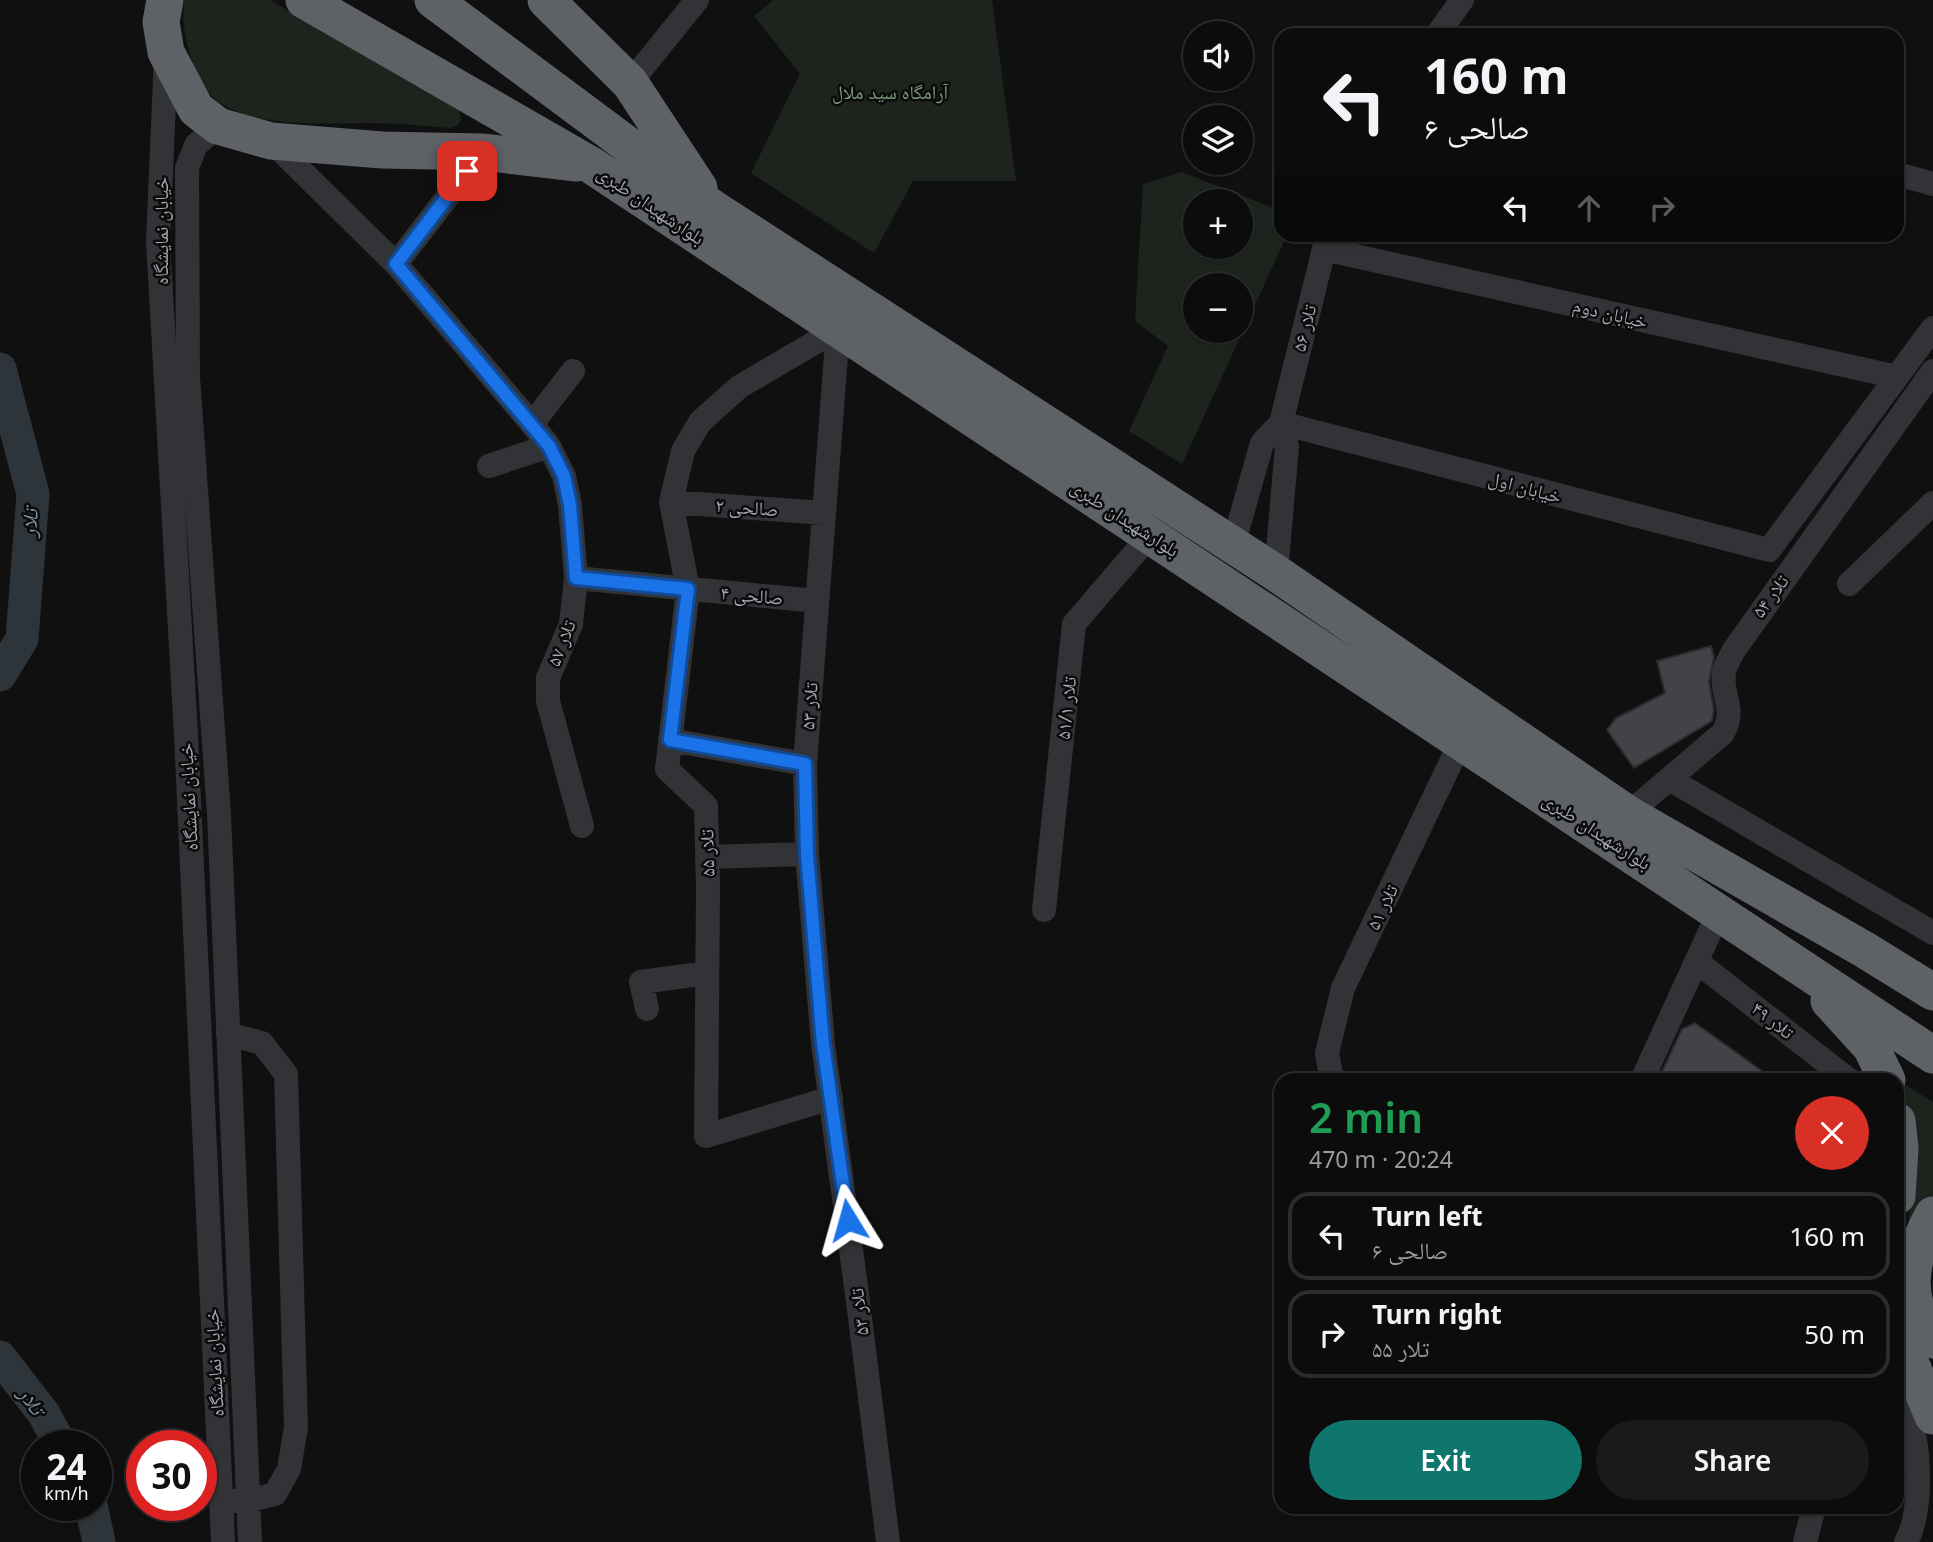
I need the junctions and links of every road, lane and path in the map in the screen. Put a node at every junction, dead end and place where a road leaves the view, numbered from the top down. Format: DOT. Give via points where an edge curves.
graph roads {
  1 [pos="164,0"];
  2 [pos="304,0"];
  3 [pos="433,0"];
  4 [pos="546,0"];
  5 [pos="697,0"];
  6 [pos="1462,0"];
  7 [pos="1442,28"];
  8 [pos="166,52"];
  9 [pos="630,83"];
  10 [pos="218,126"];
  11 [pos="271,141"];
  12 [pos="482,152"];
  13 [pos="591,164"];
  14 [pos="1904,176"];
  15 [pos="1933,184"];
  16 [pos="714,209"];
  17 [pos="1327,242"];
  18 [pos="396,264"];
  19 [pos="1933,328"];
  20 [pos="838,329"];
  21 [pos="573,371"];
  22 [pos="1933,371"];
  23 [pos="1897,377"];
  24 [pos="1925,400"];
  25 [pos="1281,423"];
  26 [pos="532,424"];
  27 [pos="549,446"];
  28 [pos="489,466"];
  29 [pos="671,502"];
  30 [pos="1933,503"];
  31 [pos="824,513"];
  32 [pos="1151,534"];
  33 [pos="1233,545"];
  34 [pos="1276,573"];
  35 [pos="576,578"];
  36 [pos="1849,584"];
  37 [pos="688,589"];
  38 [pos="817,601"];
  39 [pos="670,740"];
  40 [pos="1461,741"];
  41 [pos="805,764"];
  42 [pos="1669,779"];
  43 [pos="1628,814"];
  44 [pos="582,826"];
  45 [pos="807,854"];
  46 [pos="707,857"];
  47 [pos="1044,909"];
  48 [pos="1719,912"];
  49 [pos="1933,933"];
  50 [pos="1776,949"];
  51 [pos="1865,950"];
  52 [pos="1696,961"];
  53 [pos="1933,964"];
  54 [pos="707,973"];
  55 [pos="1933,992"];
  56 [pos="647,1009"];
  57 [pos="228,1034"];
  58 [pos="1933,1055"];
  59 [pos="1331,1073"];
  60 [pos="1645,1073"];
  61 [pos="1840,1073"];
  62 [pos="1884,1073"];
  63 [pos="831,1098"];
  64 [pos="1933,1214"];
  65 [pos="1933,1340"];
  66 [pos="1904,1348"];
  67 [pos="1904,1408"];
  68 [pos="1933,1416"];
  69 [pos="248,1500"];
  70 [pos="221,1501"];
  71 [pos="1812,1514"];
  72 [pos="223,1542"];
  73 [pos="250,1542"];
  74 [pos="888,1542"];
  75 [pos="1805,1542"];
  76 [pos="1906,1542"];
  1 -- 8 [label="highway" via="161,22"];
  2 -- 13 [label="highway, بلوارشهیدان طبری"];
  3 -- 16 [label="highway, بلوارشهیدان طبری"];
  4 -- 9 [label="highway"];
  5 -- 9 [label="street"];
  6 -- 7 [label="street"];
  8 -- 10 [label="highway" via="196,109"];
  8 -- 70 [label="street, خیابان نمایشگاه" via="158,241"];
  9 -- 16 [label="highway"];
  10 -- 11 [label="highway"];
  10 -- 57 [label="street, خیابان نمایشگاه" via="195,145 187,168 187,363 219,814"];
  11 -- 12 [label="highway"];
  11 -- 18 [label="street, تلار ۵۷"];
  12 -- 13 [label="highway"];
  12 -- 18 [label="street"];
  13 -- 20 [label="highway, بلوارشهیدان طبری"];
  14 -- 15 [label="street"];
  16 -- 33 [label="highway, بلوارشهیدان طبری"];
  17 -- 23 [label="street, خیابان دوم"];
  17 -- 25 [label="street, تلار ۵۶"];
  18 -- 26 [label="street, تلار ۵۷"];
  19 -- 23 [label="street"];
  20 -- 29 [label="street, تلار ۵۵" via="738,387 700,422 683,451"];
  20 -- 31 [label="street, تلار ۵۳"];
  20 -- 32 [label="highway, بلوارشهیدان طبری"];
  21 -- 26 [label="street"];
  22 -- 24 [label="street, تلار ۵۴"];
  23 -- 25 [label="street, خیابان اول" via="1769,550"];
  24 -- 42 [label="street, تلار ۵۴" via="1734,650 1724,669 1731,714 1723,733"];
  25 -- 33 [label="street" via="1262,443"];
  25 -- 34 [label="street" via="1287,446"];
  26 -- 27 [label="street, تلار ۵۷"];
  27 -- 28 [label="street"];
  27 -- 35 [label="street, تلار ۵۷" via="564,476 570,505"];
  29 -- 31 [label="street, صالحی ۲"];
  29 -- 37 [label="street, تلار ۵۵"];
  30 -- 36 [label="street"];
  31 -- 38 [label="street, تلار ۵۳"];
  32 -- 40 [label="highway, بلوارشهیدان طبری"];
  32 -- 47 [label="street, تلار ۵۱/۱" via="1074,624"];
  33 -- 34 [label="highway, بلوارشهیدان طبری"];
  34 -- 43 [label="highway, بلوارشهیدان طبری"];
  35 -- 37 [label="street, صالحی ۴"];
  35 -- 44 [label="street, تلار ۵۷" via="571,624 548,678 548,701"];
  37 -- 38 [label="street, صالحی ۴"];
  37 -- 39 [label="street, تلار ۵۵"];
  38 -- 41 [label="street, تلار ۵۳"];
  39 -- 41 [label="street"];
  39 -- 46 [label="street, تلار ۵۵" via="667,769 706,806"];
  40 -- 48 [label="highway, بلوارشهیدان طبری"];
  40 -- 59 [label="street, تلار ۵۱" via="1342,988 1328,1053"];
  41 -- 45 [label="street, تلار ۵۳"];
  42 -- 43 [label="street, تلار ۵۴"];
  42 -- 49 [label="street"];
  43 -- 51 [label="highway, بلوارشهیدان طبری"];
  45 -- 46 [label="street"];
  45 -- 63 [label="street, تلار ۵۳"];
  46 -- 54 [label="street, تلار ۵۵"];
  48 -- 50 [label="highway, بلوارشهیدان طبری"];
  48 -- 52 [label="street"];
  50 -- 58 [label="highway, بلوارشهیدان طبری"];
  50 -- 62 [label="highway" via="1871,1047"];
  51 -- 53 [label="highway"];
  51 -- 55 [label="highway, بلوارشهیدان طبری"];
  52 -- 60 [label="street"];
  52 -- 61 [label="street, تلار ۴۹"];
  54 -- 56 [label="street" via="641,982"];
  54 -- 63 [label="street, تلار ۵۵" via="706,1136"];
  57 -- 69 [label="street, خیابان نمایشگاه"];
  57 -- 69 [label="street" via="262,1043 286,1074 296,1427 289,1469 275,1494"];
  63 -- 74 [label="street, تلار ۵۳"];
  64 -- 65 [label="highway" via="1912,1265 1913,1296 1923,1327"];
  66 -- 68 [label="highway"];
  67 -- 76 [label="street" via="1915,1439 1918,1495"];
  69 -- 70 [label="street"];
  69 -- 73 [label="street, خیابان نمایشگاه"];
  70 -- 72 [label="street, خیابان نمایشگاه"];
  71 -- 75 [label="street"];
}
